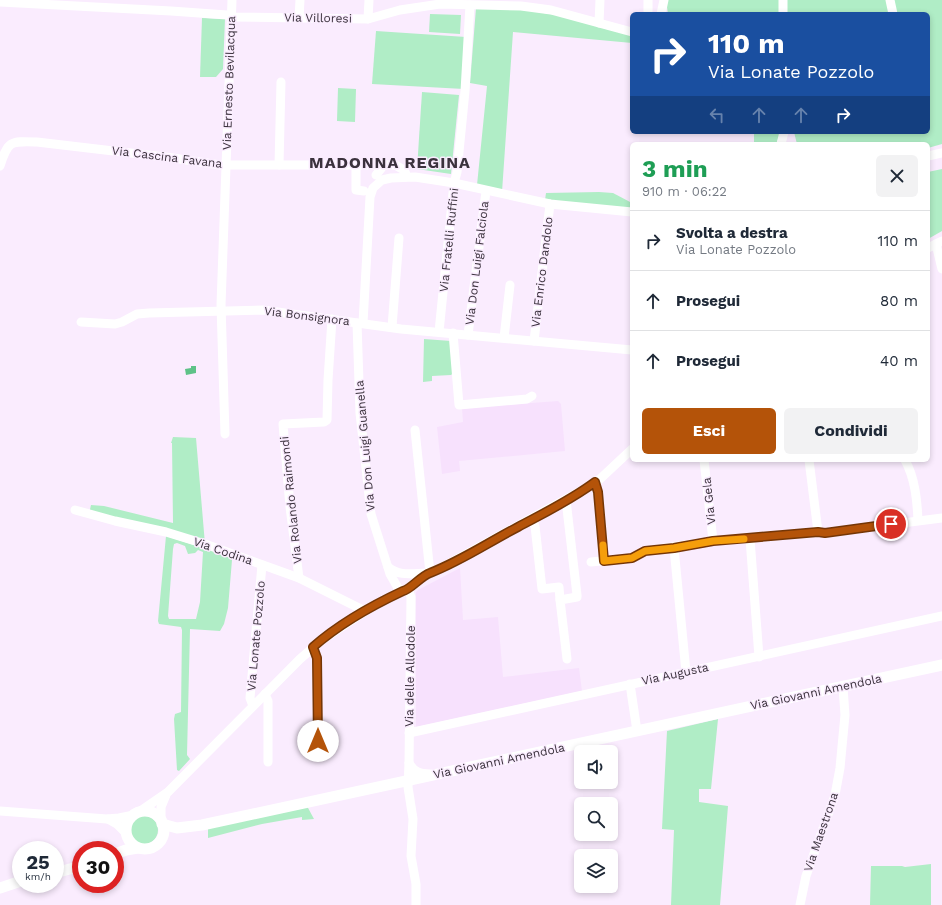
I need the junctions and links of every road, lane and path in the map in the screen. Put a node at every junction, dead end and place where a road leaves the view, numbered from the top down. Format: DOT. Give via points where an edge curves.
graph roads {
  1 [pos="232,0"];
  2 [pos="300,0"];
  3 [pos="369,0"];
  4 [pos="600,0"];
  5 [pos="648,0"];
  6 [pos="664,0"];
  7 [pos="783,0"];
  8 [pos="890,0"];
  9 [pos="0,2"];
  10 [pos="512,3"];
  11 [pos="470,5"];
  12 [pos="648,12"];
  13 [pos="661,12"];
  14 [pos="783,12"];
  15 [pos="893,12"];
  16 [pos="231,17"];
  17 [pos="300,18"];
  18 [pos="368,19"];
  19 [pos="599,23"];
  20 [pos="630,31"];
  21 [pos="281,82"];
  22 [pos="942,153"];
  23 [pos="930,156"];
  24 [pos="227,165"];
  25 [pos="280,165"];
  26 [pos="352,165"];
  27 [pos="384,165"];
  28 [pos="0,166"];
  29 [pos="406,174"];
  30 [pos="376,175"];
  31 [pos="454,183"];
  32 [pos="486,191"];
  33 [pos="367,194"];
  34 [pos="550,204"];
  35 [pos="630,212"];
  36 [pos="399,238"];
  37 [pos="935,244"];
  38 [pos="942,269"];
  39 [pos="510,285"];
  40 [pos="221,310"];
  41 [pos="332,319"];
  42 [pos="81,322"];
  43 [pos="360,323"];
  44 [pos="392,328"];
  45 [pos="439,332"];
  46 [pos="453,333"];
  47 [pos="468,335"];
  48 [pos="504,338"];
  49 [pos="534,341"];
  50 [pos="630,350"];
  51 [pos="532,396"];
  52 [pos="415,430"];
  53 [pos="225,434"];
  54 [pos="630,451"];
  55 [pos="704,462"];
  56 [pos="809,462"];
  57 [pos="906,462"];
  58 [pos="595,482"];
  59 [pos="566,500"];
  60 [pos="75,510"];
  61 [pos="942,518"];
  62 [pos="532,519"];
  63 [pos="918,520"];
  64 [pos="818,532"];
  65 [pos="750,539"];
  66 [pos="713,541"];
  67 [pos="674,548"];
  68 [pos="604,561"];
  69 [pos="590,562"];
  70 [pos="262,565"];
  71 [pos="388,567"];
  72 [pos="430,573"];
  73 [pos="404,574"];
  74 [pos="299,578"];
  75 [pos="403,587"];
  76 [pos="560,600"];
  77 [pos="365,611"];
  78 [pos="942,616"];
  79 [pos="313,647"];
  80 [pos="759,657"];
  81 [pos="567,659"];
  82 [pos="942,665"];
  83 [pos="686,672"];
  84 [pos="630,684"];
  85 [pos="843,686"];
  86 [pos="265,694"];
  87 [pos="253,706"];
  88 [pos="637,731"];
  89 [pos="409,733"];
  90 [pos="318,754"];
  91 [pos="268,762"];
  92 [pos="408,762"];
  93 [pos="448,772"];
  94 [pos="408,781"];
  95 [pos="168,792"];
  96 [pos="0,811"];
  97 [pos="136,814"];
  98 [pos="106,819"];
  99 [pos="162,822"];
  100 [pos="197,826"];
  101 [pos="126,834"];
  102 [pos="121,841"];
  103 [pos="160,841"];
  104 [pos="138,848"];
  105 [pos="124,851"];
  106 [pos="12,884"];
  107 [pos="0,888"];
  108 [pos="416,905"];
  109 [pos="800,905"];
  1 -- 16 [label="street, Via Ernesto Bevilacqua"];
  2 -- 17 [label="street"];
  3 -- 18 [label="street"];
  4 -- 19 [label="street"];
  5 -- 12 [label="street"];
  6 -- 13 [label="street"];
  7 -- 14 [label="street"];
  8 -- 15 [label="street"];
  9 -- 16 [label="street, Via Villoresi" via="171,11"];
  10 -- 11 [label="street, Via Villoresi"];
  10 -- 19 [label="street, Via Villoresi"];
  11 -- 18 [label="street, Via Villoresi" via="433,4"];
  11 -- 31 [label="street, Via Fratelli Ruffini" via="465,91"];
  16 -- 17 [label="street, Via Villoresi"];
  16 -- 24 [label="street, Via Ernesto Bevilacqua"];
  17 -- 18 [label="street, Via Villoresi"];
  19 -- 20 [label="street, Via Villoresi"];
  21 -- 25 [label="street"];
  22 -- 23 [label="street"];
  24 -- 25 [label="street, Via Cascina Favana"];
  24 -- 28 [label="street, Via Cascina Favana" via="25,142 12,143 7,147"];
  24 -- 40 [label="street, Via Ernesto Bevilacqua"];
  25 -- 26 [label="street, Via Cascina Favana"];
  26 -- 27 [label="street, Via Cascina Favana"];
  26 -- 33 [label="street" via="356,190"];
  27 -- 29 [label="street, Via Cascina Favana" via="399,166"];
  27 -- 30 [label="street"];
  31 -- 32 [label="street"];
  31 -- 33 [label="street" via="406,177 384,179"];
  31 -- 45 [label="street, Via Fratelli Ruffini"];
  32 -- 34 [label="street"];
  32 -- 47 [label="street, Via Don Luigi Falciola"];
  33 -- 43 [label="street, Via Don Luigi Guanella"];
  34 -- 35 [label="street"];
  34 -- 49 [label="street, Via Enrico Dandolo"];
  36 -- 44 [label="street"];
  37 -- 38 [label="street"];
  39 -- 48 [label="street"];
  40 -- 41 [label="street, Via Bonsignora" via="263,310"];
  40 -- 42 [label="street, Via Bonsignora" via="142,313 115,324"];
  40 -- 53 [label="street"];
  41 -- 43 [label="street, Via Bonsignora"];
  41 -- 74 [label="street, Via Rolando Raimondi" via="327,420 283,424"];
  43 -- 44 [label="street, Via Bonsignora"];
  43 -- 71 [label="street, Via Don Luigi Guanella" via="360,413 371,509"];
  44 -- 45 [label="street, Via Bonsignora"];
  45 -- 46 [label="street, Via Bonsignora"];
  46 -- 47 [label="street, Via Bonsignora"];
  46 -- 51 [label="street" via="459,405 530,399"];
  47 -- 48 [label="street, Via Bonsignora"];
  48 -- 49 [label="street, Via Bonsignora"];
  49 -- 50 [label="street, Via Bonsignora"];
  52 -- 72 [label="street"];
  54 -- 58 [label="street"];
  55 -- 66 [label="street, Via Gela"];
  56 -- 64 [label="street"];
  57 -- 63 [label="street" via="914,484"];
  58 -- 59 [label="street"];
  58 -- 68 [label="street"];
  59 -- 62 [label="street"];
  59 -- 76 [label="street" via="577,597"];
  60 -- 70 [label="street, Via Codina" via="173,534"];
  61 -- 63 [label="street" via="921,522"];
  62 -- 72 [label="street"];
  62 -- 76 [label="street" via="535,525 542,589 559,587"];
  63 -- 64 [label="street"];
  64 -- 65 [label="street"];
  65 -- 66 [label="street"];
  65 -- 80 [label="street"];
  66 -- 67 [label="street"];
  67 -- 68 [label="street" via="645,551 632,558"];
  67 -- 83 [label="street"];
  68 -- 69 [label="street"];
  70 -- 74 [label="street, Via Codina"];
  70 -- 87 [label="street, Via Lonate Pozzolo" via="250,698"];
  71 -- 73 [label="street"];
  71 -- 75 [label="street, Via Don Luigi Guanella" via="390,574"];
  72 -- 73 [label="street"];
  72 -- 75 [label="street, Via Lonate Pozzolo"];
  73 -- 75 [label="street" via="396,578"];
  73 -- 75 [label="street" via="412,579"];
  74 -- 77 [label="street, Via Codina"];
  75 -- 77 [label="street, Via Lonate Pozzolo"];
  75 -- 89 [label="street, Via delle Allodole" via="411,596"];
  76 -- 81 [label="street"];
  77 -- 79 [label="street, Via Lonate Pozzolo"];
  78 -- 80 [label="street, Via Augusta"];
  79 -- 86 [label="street, Via Lonate Pozzolo"];
  79 -- 90 [label="street" via="317,658"];
  80 -- 83 [label="street, Via Augusta"];
  82 -- 85 [label="main road, Via Giovanni Amendola"];
  83 -- 84 [label="street, Via Augusta"];
  84 -- 88 [label="street"];
  84 -- 89 [label="street, Via Augusta"];
  85 -- 88 [label="main road, Via Giovanni Amendola"];
  85 -- 109 [label="street, Via Maestrona" via="845,715 835,795 806,876"];
  86 -- 87 [label="street, Via Lonate Pozzolo"];
  86 -- 91 [label="street" via="268,701"];
  87 -- 95 [label="street, Via Lonate Pozzolo"];
  88 -- 93 [label="main road, Via Giovanni Amendola"];
  89 -- 92 [label="street, Via delle Allodole"];
  92 -- 93 [label="street" via="420,773"];
  92 -- 94 [label="street, Via delle Allodole"];
  93 -- 94 [label="main road, Via Giovanni Amendola"];
  94 -- 100 [label="main road, Via Giovanni Amendola"];
  94 -- 108 [label="street, Via delle Allodole" via="412,811 411,856 416,884"];
  95 -- 97 [label="street"];
  95 -- 99 [label="street" via="162,804"];
  96 -- 98 [label="street"];
  97 -- 98 [label="street"];
  97 -- 99 [label="main road" via="144,811 154,814"];
  97 -- 101 [label="main road" via="127,822"];
  98 -- 101 [label="street" via="117,824"];
  99 -- 100 [label="main road" via="177,828"];
  99 -- 103 [label="main road" via="163,832"];
  100 -- 103 [label="main road"];
  101 -- 102 [label="main road"];
  101 -- 104 [label="main road"];
  103 -- 104 [label="main road" via="151,848"];
  104 -- 105 [label="main road"];
  106 -- 107 [label="main road"];
}
